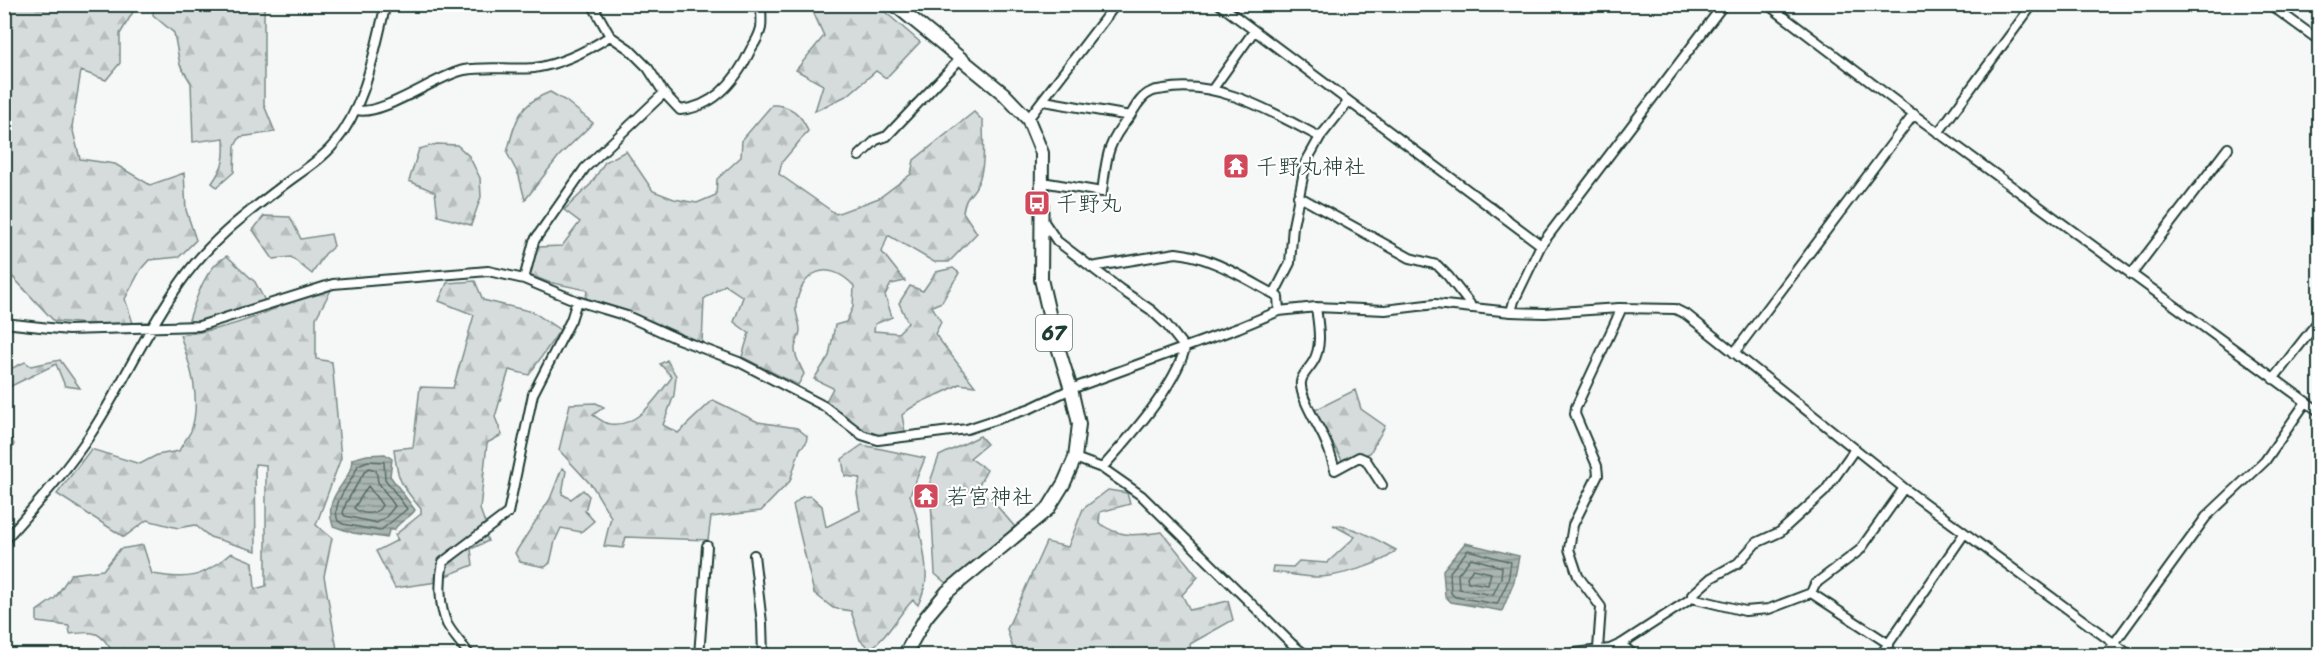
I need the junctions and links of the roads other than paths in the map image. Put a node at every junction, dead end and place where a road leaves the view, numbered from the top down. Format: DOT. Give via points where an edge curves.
graph roads {
  1 [pos="386,4"];
  2 [pos="592,4"];
  3 [pos="761,4"];
  4 [pos="894,4"];
  5 [pos="1116,4"];
  6 [pos="1219,4"];
  7 [pos="1724,4"];
  8 [pos="1767,4"];
  9 [pos="2033,4"];
  10 [pos="2269,4"];
  11 [pos="1254,31"];
  12 [pos="610,36"];
  13 [pos="2319,42"];
  14 [pos="960,58"];
  15 [pos="1212,90"];
  16 [pos="664,93"];
  17 [pos="1044,101"];
  18 [pos="1348,102"];
  19 [pos="357,110"];
  20 [pos="1914,114"];
  21 [pos="1130,116"];
  22 [pos="1028,119"];
  23 [pos="1938,133"];
  24 [pos="1320,137"];
  25 [pos="2228,148"];
  26 [pos="859,156"];
  27 [pos="1042,182"];
  28 [pos="1298,196"];
  29 [pos="1041,218"];
  30 [pos="1541,245"];
  31 [pos="1091,267"];
  32 [pos="2131,275"];
  33 [pos="524,279"];
  34 [pos="1274,294"];
  35 [pos="577,301"];
  36 [pos="1316,307"];
  37 [pos="1470,308"];
  38 [pos="1620,308"];
  39 [pos="1279,311"];
  40 [pos="1511,312"];
  41 [pos="2319,319"];
  42 [pos="4,323"];
  43 [pos="152,329"];
  44 [pos="1185,348"];
  45 [pos="1734,353"];
  46 [pos="2274,379"];
  47 [pos="1071,389"];
  48 [pos="2306,402"];
  49 [pos="2319,412"];
  50 [pos="1855,449"];
  51 [pos="1075,458"];
  52 [pos="1102,468"];
  53 [pos="1382,485"];
  54 [pos="1904,488"];
  55 [pos="1964,534"];
  56 [pos="4,541"];
  57 [pos="707,546"];
  58 [pos="754,555"];
  59 [pos="1811,593"];
  60 [pos="1692,598"];
  61 [pos="2114,643"];
  62 [pos="1621,644"];
  63 [pos="1888,644"];
  64 [pos="1598,649"];
  65 [pos="470,656"];
  66 [pos="699,656"];
  67 [pos="763,656"];
  68 [pos="904,656"];
  69 [pos="1307,656"];
  70 [pos="1570,656"];
  71 [pos="1635,656"];
  72 [pos="1880,656"];
  73 [pos="2105,656"];
  74 [pos="2131,656"];
  1 -- 19 [label="street"];
  2 -- 12 [label="street"];
  3 -- 16 [label="street" via="758,36 742,68 724,91 687,110 680,110"];
  4 -- 14 [label="main road, 67"];
  5 -- 17 [label="street"];
  6 -- 11 [label="street"];
  7 -- 30 [label="street"];
  8 -- 20 [label="street"];
  9 -- 23 [label="street"];
  10 -- 13 [label="street"];
  11 -- 15 [label="street"];
  11 -- 18 [label="street"];
  12 -- 16 [label="street" via="648,68"];
  12 -- 19 [label="street" via="584,53 535,68 463,70 387,104"];
  14 -- 22 [label="main road, 67"];
  14 -- 26 [label="street" via="887,136 876,140"];
  15 -- 21 [label="street" via="1184,86 1150,92"];
  15 -- 24 [label="street" via="1261,107"];
  16 -- 33 [label="street" via="585,168 534,241"];
  17 -- 21 [label="street"];
  17 -- 22 [label="street"];
  18 -- 24 [label="street"];
  18 -- 30 [label="street"];
  19 -- 43 [label="street" via="334,145 234,223 199,258"];
  20 -- 23 [label="street"];
  20 -- 45 [label="street"];
  21 -- 27 [label="street" via="1109,147 1102,192"];
  22 -- 27 [label="main road, 67" via="1042,153"];
  23 -- 32 [label="street"];
  24 -- 28 [label="street" via="1306,162"];
  25 -- 32 [label="street"];
  27 -- 29 [label="main road, 67"];
  28 -- 34 [label="street" via="1290,263"];
  28 -- 37 [label="street" via="1410,258 1437,265"];
  29 -- 31 [label="street" via="1057,241"];
  29 -- 47 [label="main road, 67" via="1041,279"];
  30 -- 40 [label="street"];
  31 -- 34 [label="street" via="1184,254"];
  31 -- 44 [label="street" via="1151,309"];
  32 -- 46 [label="street"];
  33 -- 35 [label="street"];
  33 -- 43 [label="street" via="488,271 357,280 308,290 199,326"];
  34 -- 39 [label="street"];
  35 -- 47 [label="street" via="627,316 739,362 824,406 862,435 878,440 967,429 1031,408"];
  35 -- 65 [label="street" via="533,394 508,513 443,562 441,600 447,624"];
  36 -- 37 [label="street" via="1385,310 1435,304"];
  36 -- 39 [label="street"];
  36 -- 53 [label="street" via="1318,348 1300,384 1307,404 1335,470 1359,457 1366,460"];
  37 -- 40 [label="street"];
  38 -- 40 [label="street" via="1545,314"];
  38 -- 45 [label="street" via="1675,309"];
  38 -- 64 [label="street" via="1575,414 1598,475 1573,525 1569,549 1578,576 1601,607"];
  39 -- 44 [label="street"];
  41 -- 46 [label="street"];
  42 -- 43 [label="street" via="68,330"];
  43 -- 56 [label="street" via="90,436"];
  44 -- 47 [label="street"];
  44 -- 52 [label="street" via="1181,363 1134,434"];
  45 -- 50 [label="street"];
  46 -- 48 [label="street"];
  47 -- 51 [label="main road, 67" via="1079,424"];
  48 -- 49 [label="street"];
  48 -- 61 [label="street" via="2265,461 2206,517"];
  50 -- 54 [label="street"];
  50 -- 60 [label="street" via="1825,490 1780,532 1755,543 1738,563 1712,578"];
  51 -- 52 [label="street"];
  51 -- 68 [label="main road, 67" via="1048,509 947,592 926,616"];
  52 -- 69 [label="street" via="1142,496"];
  54 -- 55 [label="street"];
  54 -- 59 [label="street" via="1860,550 1815,584"];
  55 -- 61 [label="street"];
  55 -- 63 [label="street"];
  57 -- 66 [label="street"];
  58 -- 67 [label="street"];
  59 -- 60 [label="street" via="1769,609 1745,611"];
  59 -- 63 [label="street"];
  60 -- 62 [label="street"];
  61 -- 73 [label="street"];
  61 -- 74 [label="street"];
  62 -- 64 [label="street"];
  62 -- 71 [label="street"];
  63 -- 72 [label="street"];
  64 -- 70 [label="street"];
}
